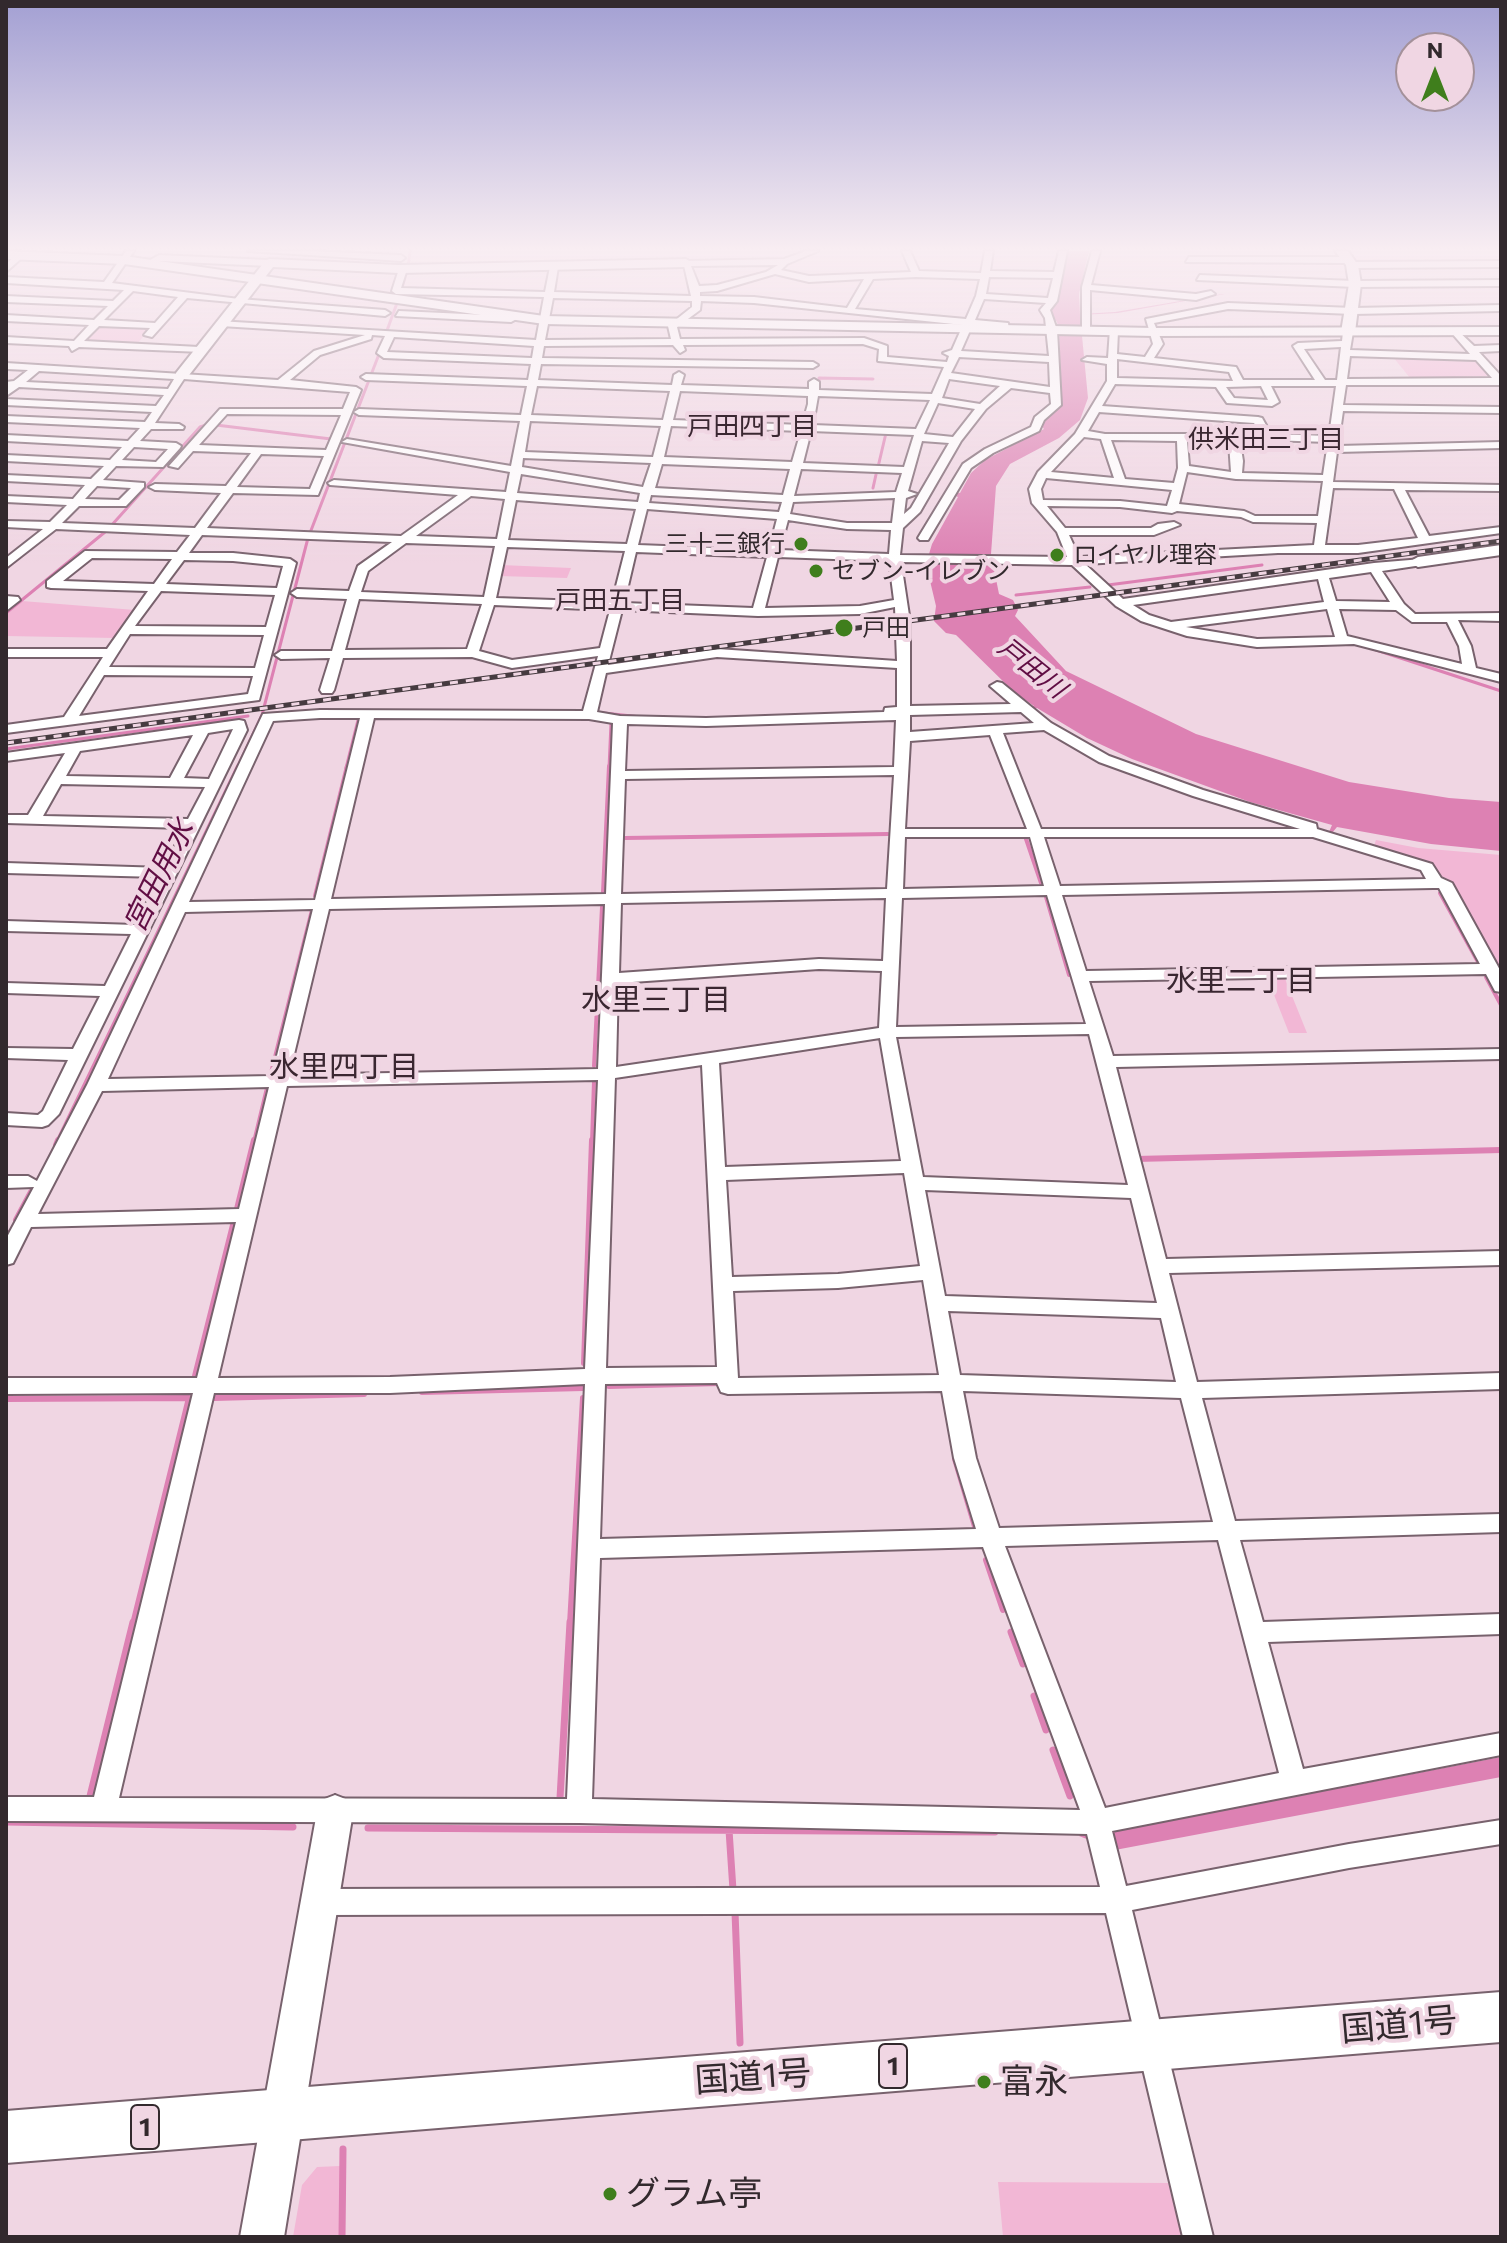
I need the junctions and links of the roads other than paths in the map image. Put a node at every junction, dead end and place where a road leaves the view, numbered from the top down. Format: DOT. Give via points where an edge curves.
graph roads {
  1 [pos="61,356"];
  2 [pos="195,356"];
  3 [pos="314,356"];
  4 [pos="401,356"];
  5 [pos="537,356"];
  6 [pos="682,356"];
  7 [pos="811,356"];
  8 [pos="882,356"];
  9 [pos="942,356"];
  10 [pos="956,356"];
  11 [pos="974,356"];
  12 [pos="1052,356"];
  13 [pos="1111,356"];
  14 [pos="1150,356"];
  15 [pos="1303,356"];
  16 [pos="1344,356"];
  17 [pos="1390,356"];
  18 [pos="1477,356"];
  19 [pos="1052,359"];
  20 [pos="1111,359"];
  21 [pos="954,360"];
  22 [pos="1087,360"];
  23 [pos="1147,360"];
  24 [pos="536,361"];
  25 [pos="684,363"];
  26 [pos="813,365"];
  27 [pos="6,366"];
  28 [pos="34,367"];
  29 [pos="181,376"];
  30 [pos="369,377"];
  31 [pos="1112,381"];
  32 [pos="1500,381"];
  33 [pos="283,382"];
  34 [pos="532,382"];
  35 [pos="1410,382"];
  36 [pos="1323,383"];
  37 [pos="1340,383"];
  38 [pos="10,384"];
  39 [pos="308,384"];
  40 [pos="1009,384"];
  41 [pos="1219,384"];
  42 [pos="1240,384"];
  43 [pos="1265,384"];
  44 [pos="677,386"];
  45 [pos="815,391"];
  46 [pos="1056,391"];
  47 [pos="170,392"];
  48 [pos="6,393"];
  49 [pos="300,394"];
  50 [pos="937,399"];
  51 [pos="6,402"];
  52 [pos="1246,403"];
  53 [pos="982,407"];
  54 [pos="1336,408"];
  55 [pos="159,409"];
  56 [pos="1095,409"];
  57 [pos="1501,410"];
  58 [pos="353,412"];
  59 [pos="526,418"];
  60 [pos="6,419"];
  61 [pos="1254,419"];
  62 [pos="667,423"];
  63 [pos="148,426"];
  64 [pos="179,427"];
  65 [pos="805,428"];
  66 [pos="1079,433"];
  67 [pos="919,435"];
  68 [pos="1105,437"];
  69 [pos="1180,437"];
  70 [pos="1268,437"];
  71 [pos="6,438"];
  72 [pos="1234,439"];
  73 [pos="348,440"];
  74 [pos="956,440"];
  75 [pos="130,444"];
  76 [pos="1332,444"];
  77 [pos="1501,445"];
  78 [pos="190,448"];
  79 [pos="258,451"];
  80 [pos="331,453"];
  81 [pos="6,458"];
  82 [pos="658,460"];
  83 [pos="113,463"];
  84 [pos="517,463"];
  85 [pos="795,465"];
  86 [pos="1183,468"];
  87 [pos="906,470"];
  88 [pos="1042,474"];
  89 [pos="1236,476"];
  90 [pos="6,478"];
  91 [pos="94,482"];
  92 [pos="1121,482"];
  93 [pos="1328,482"];
  94 [pos="334,483"];
  95 [pos="1179,487"];
  96 [pos="1398,487"];
  97 [pos="648,488"];
  98 [pos="1501,488"];
  99 [pos="229,491"];
  100 [pos="901,491"];
  101 [pos="927,492"];
  102 [pos="469,493"];
  103 [pos="511,496"];
  104 [pos="787,497"];
  105 [pos="6,499"];
  106 [pos="75,503"];
  107 [pos="1038,503"];
  108 [pos="643,506"];
  109 [pos="1173,507"];
  110 [pos="782,516"];
  111 [pos="1323,520"];
  112 [pos="6,524"];
  113 [pos="1174,525"];
  114 [pos="52,527"];
  115 [pos="897,527"];
  116 [pos="1501,530"];
  117 [pos="1062,531"];
  118 [pos="199,533"];
  119 [pos="924,538"];
  120 [pos="405,539"];
  121 [pos="1425,540"];
  122 [pos="502,543"];
  123 [pos="631,549"];
  124 [pos="1319,549"];
  125 [pos="1501,550"];
  126 [pos="6,551"];
  127 [pos="22,552"];
  128 [pos="774,553"];
  129 [pos="180,556"];
  130 [pos="894,558"];
  131 [pos="1075,561"];
  132 [pos="1418,562"];
  133 [pos="6,564"];
  134 [pos="1374,567"];
  135 [pos="1322,574"];
  136 [pos="156,590"];
  137 [pos="281,592"];
  138 [pos="297,593"];
  139 [pos="355,596"];
  140 [pos="6,600"];
  141 [pos="489,602"];
  142 [pos="901,602"];
  143 [pos="1120,603"];
  144 [pos="1332,605"];
  145 [pos="1399,606"];
  146 [pos="6,607"];
  147 [pos="616,607"];
  148 [pos="758,612"];
  149 [pos="1501,617"];
  150 [pos="1451,618"];
  151 [pos="1169,626"];
  152 [pos="126,630"];
  153 [pos="270,631"];
  154 [pos="1342,640"];
  155 [pos="604,651"];
  156 [pos="111,653"];
  157 [pos="472,653"];
  158 [pos="339,654"];
  159 [pos="281,655"];
  160 [pos="8,656"];
  161 [pos="904,665"];
  162 [pos="600,670"];
  163 [pos="1470,670"];
  164 [pos="100,671"];
  165 [pos="259,672"];
  166 [pos="1501,678"];
  167 [pos="997,686"];
  168 [pos="327,690"];
  169 [pos="1023,708"];
  170 [pos="590,712"];
  171 [pos="902,713"];
  172 [pos="368,714"];
  173 [pos="69,720"];
  174 [pos="620,720"];
  175 [pos="1046,726"];
  176 [pos="6,729"];
  177 [pos="203,729"];
  178 [pos="995,730"];
  179 [pos="903,737"];
  180 [pos="75,747"];
  181 [pos="6,757"];
  182 [pos="901,771"];
  183 [pos="618,775"];
  184 [pos="57,780"];
  185 [pos="175,782"];
  186 [pos="214,783"];
  187 [pos="6,819"];
  188 [pos="33,820"];
  189 [pos="193,824"];
  190 [pos="1035,831"];
  191 [pos="898,833"];
  192 [pos="1314,833"];
  193 [pos="6,868"];
  194 [pos="169,873"];
  195 [pos="1436,884"];
  196 [pos="1054,890"];
  197 [pos="894,893"];
  198 [pos="612,898"];
  199 [pos="322,904"];
  200 [pos="180,907"];
  201 [pos="6,926"];
  202 [pos="141,930"];
  203 [pos="890,966"];
  204 [pos="1491,969"];
  205 [pos="1080,976"];
  206 [pos="609,979"];
  207 [pos="1501,987"];
  208 [pos="6,988"];
  209 [pos="111,991"];
  210 [pos="1096,1029"];
  211 [pos="887,1032"];
  212 [pos="6,1053"];
  213 [pos="1501,1054"];
  214 [pos="79,1055"];
  215 [pos="710,1060"];
  216 [pos="1106,1062"];
  217 [pos="605,1074"];
  218 [pos="279,1081"];
  219 [pos="96,1085"];
  220 [pos="6,1119"];
  221 [pos="716,1174"];
  222 [pos="912,1175"];
  223 [pos="6,1182"];
  224 [pos="28,1182"];
  225 [pos="1139,1192"];
  226 [pos="247,1215"];
  227 [pos="18,1224"];
  228 [pos="6,1258"];
  229 [pos="1501,1258"];
  230 [pos="1157,1266"];
  231 [pos="930,1272"];
  232 [pos="722,1284"];
  233 [pos="936,1303"];
  234 [pos="1169,1311"];
  235 [pos="727,1375"];
  236 [pos="594,1376"];
  237 [pos="1501,1381"];
  238 [pos="951,1383"];
  239 [pos="6,1386"];
  240 [pos="206,1386"];
  241 [pos="1189,1390"];
  242 [pos="1501,1523"];
  243 [pos="1227,1530"];
  244 [pos="991,1539"];
  245 [pos="588,1549"];
  246 [pos="1501,1624"];
  247 [pos="1253,1632"];
  248 [pos="1501,1744"];
  249 [pos="1294,1782"];
  250 [pos="6,1809"];
  251 [pos="103,1811"];
  252 [pos="579,1811"];
  253 [pos="335,1812"];
  254 [pos="1100,1832"];
  255 [pos="1501,1832"];
  256 [pos="1117,1900"];
  257 [pos="320,1902"];
  258 [pos="1501,2017"];
  259 [pos="1151,2046"];
  260 [pos="285,2117"];
  261 [pos="6,2137"];
  262 [pos="262,2237"];
  263 [pos="1198,2237"];
  1 -- 28 [label="street"];
  2 -- 29 [label="street"];
  3 -- 33 [label="street"];
  4 -- 24 [label="street"];
  5 -- 24 [label="street"];
  6 -- 25 [label="street"];
  7 -- 26 [label="street"];
  8 -- 21 [label="street"];
  9 -- 21 [label="street"];
  10 -- 21 [label="street"];
  11 -- 21 [label="street"];
  12 -- 19 [label="street"];
  13 -- 20 [label="street"];
  14 -- 23 [label="street"];
  15 -- 36 [label="street"];
  16 -- 37 [label="street"];
  17 -- 35 [label="street"];
  18 -- 32 [label="street"];
  19 -- 21 [label="street"];
  19 -- 46 [label="street"];
  20 -- 22 [label="street"];
  20 -- 23 [label="street"];
  20 -- 31 [label="street"];
  21 -- 40 [label="street"];
  21 -- 50 [label="street"];
  23 -- 42 [label="street" via="1233,369"];
  24 -- 25 [label="street"];
  24 -- 34 [label="street"];
  25 -- 26 [label="street"];
  25 -- 44 [label="street"];
  26 -- 45 [label="street"];
  27 -- 28 [label="street"];
  28 -- 29 [label="street"];
  28 -- 38 [label="street"];
  29 -- 33 [label="street"];
  29 -- 47 [label="street"];
  30 -- 34 [label="street"];
  31 -- 41 [label="street"];
  31 -- 56 [label="street"];
  32 -- 35 [label="street"];
  33 -- 39 [label="street"];
  34 -- 44 [label="street"];
  34 -- 59 [label="street"];
  35 -- 37 [label="street"];
  36 -- 37 [label="street"];
  36 -- 43 [label="street"];
  37 -- 54 [label="street"];
  38 -- 47 [label="street"];
  38 -- 48 [label="street"];
  39 -- 49 [label="street"];
  39 -- 58 [label="street" via="356,390"];
  40 -- 46 [label="street"];
  40 -- 53 [label="street"];
  41 -- 42 [label="street"];
  41 -- 52 [label="street" via="1231,401"];
  42 -- 43 [label="street"];
  43 -- 52 [label="street" via="1274,402"];
  44 -- 45 [label="street"];
  44 -- 62 [label="street"];
  45 -- 50 [label="street"];
  45 -- 65 [label="street"];
  46 -- 119 [label="street" via="1056,405 1035,429 967,466"];
  47 -- 55 [label="street"];
  50 -- 53 [label="street"];
  50 -- 67 [label="street"];
  51 -- 55 [label="street"];
  52 -- 61 [label="street"];
  53 -- 74 [label="street"];
  54 -- 57 [label="street"];
  54 -- 76 [label="street"];
  55 -- 63 [label="street"];
  56 -- 61 [label="street"];
  56 -- 66 [label="street"];
  58 -- 59 [label="street"];
  58 -- 78 [label="street" via="288,407 224,411"];
  58 -- 80 [label="street"];
  59 -- 62 [label="street"];
  59 -- 84 [label="street"];
  60 -- 63 [label="street"];
  61 -- 70 [label="street"];
  62 -- 65 [label="street"];
  62 -- 82 [label="street"];
  63 -- 64 [label="street"];
  63 -- 75 [label="street"];
  65 -- 67 [label="street"];
  65 -- 85 [label="street"];
  66 -- 68 [label="street"];
  66 -- 88 [label="street"];
  67 -- 74 [label="street"];
  67 -- 87 [label="street"];
  68 -- 69 [label="street"];
  68 -- 92 [label="street"];
  69 -- 72 [label="street"];
  69 -- 86 [label="street"];
  70 -- 72 [label="street"];
  70 -- 76 [label="street"];
  71 -- 75 [label="street"];
  72 -- 89 [label="street"];
  73 -- 84 [label="street"];
  74 -- 101 [label="street"];
  75 -- 83 [label="street"];
  75 -- 83 [label="street" via="176,446 159,465"];
  76 -- 77 [label="street"];
  76 -- 93 [label="street"];
  78 -- 79 [label="street"];
  78 -- 99 [label="street" via="155,487"];
  79 -- 80 [label="street"];
  79 -- 99 [label="street"];
  80 -- 99 [label="street" via="314,493"];
  81 -- 83 [label="street"];
  82 -- 84 [label="street"];
  82 -- 85 [label="street"];
  82 -- 97 [label="street"];
  83 -- 91 [label="street"];
  84 -- 97 [label="street"];
  84 -- 103 [label="street"];
  85 -- 87 [label="street"];
  85 -- 104 [label="street"];
  86 -- 89 [label="street"];
  86 -- 95 [label="street"];
  87 -- 100 [label="street"];
  88 -- 92 [label="street"];
  88 -- 107 [label="street" via="1035,489"];
  89 -- 93 [label="street"];
  90 -- 91 [label="street"];
  91 -- 106 [label="street"];
  91 -- 106 [label="street" via="140,485 122,504"];
  92 -- 95 [label="street"];
  93 -- 96 [label="street"];
  93 -- 111 [label="street"];
  94 -- 102 [label="street"];
  95 -- 109 [label="street"];
  96 -- 98 [label="street"];
  96 -- 121 [label="street"];
  97 -- 104 [label="street"];
  97 -- 108 [label="street"];
  99 -- 118 [label="street"];
  100 -- 101 [label="street"];
  100 -- 104 [label="street"];
  100 -- 115 [label="street"];
  101 -- 115 [label="street"];
  102 -- 103 [label="street"];
  102 -- 120 [label="street"];
  103 -- 108 [label="street"];
  103 -- 122 [label="street"];
  104 -- 110 [label="street"];
  105 -- 106 [label="street"];
  106 -- 114 [label="street"];
  107 -- 109 [label="street"];
  107 -- 117 [label="street"];
  108 -- 110 [label="street"];
  108 -- 123 [label="street"];
  109 -- 111 [label="street" via="1253,519"];
  110 -- 115 [label="street"];
  110 -- 128 [label="street"];
  111 -- 124 [label="street"];
  112 -- 114 [label="street"];
  113 -- 117 [label="street" via="1154,532"];
  114 -- 118 [label="street"];
  114 -- 127 [label="street"];
  115 -- 130 [label="street"];
  116 -- 121 [label="street"];
  117 -- 131 [label="street"];
  118 -- 120 [label="street"];
  118 -- 129 [label="street"];
  120 -- 122 [label="street"];
  120 -- 139 [label="street" via="362,569"];
  121 -- 124 [label="street"];
  122 -- 123 [label="street"];
  122 -- 141 [label="street"];
  123 -- 128 [label="street"];
  123 -- 147 [label="street"];
  124 -- 131 [label="street"];
  125 -- 132 [label="street"];
  126 -- 127 [label="street"];
  127 -- 133 [label="street"];
  128 -- 130 [label="street"];
  128 -- 148 [label="street"];
  129 -- 136 [label="street"];
  129 -- 136 [label="street" via="89,554 51,584"];
  129 -- 137 [label="street" via="290,563"];
  130 -- 131 [label="street"];
  130 -- 142 [label="street"];
  131 -- 143 [label="street"];
  132 -- 134 [label="street"];
  134 -- 135 [label="street"];
  134 -- 145 [label="street"];
  135 -- 143 [label="street"];
  135 -- 144 [label="street"];
  136 -- 137 [label="street"];
  136 -- 152 [label="street"];
  137 -- 153 [label="street"];
  138 -- 139 [label="street"];
  139 -- 141 [label="street"];
  139 -- 158 [label="street"];
  140 -- 146 [label="street" via="14,600"];
  141 -- 147 [label="street"];
  141 -- 157 [label="street"];
  142 -- 148 [label="street" via="860,610"];
  142 -- 161 [label="street"];
  143 -- 151 [label="street"];
  144 -- 145 [label="street"];
  144 -- 151 [label="street"];
  144 -- 154 [label="street"];
  145 -- 150 [label="street" via="1412,618"];
  147 -- 148 [label="street"];
  147 -- 155 [label="street"];
  149 -- 150 [label="street"];
  150 -- 163 [label="street"];
  151 -- 154 [label="street" via="1257,643"];
  152 -- 153 [label="street"];
  152 -- 156 [label="street"];
  153 -- 165 [label="street"];
  154 -- 163 [label="street"];
  155 -- 157 [label="street" via="512,664"];
  155 -- 162 [label="street"];
  156 -- 160 [label="street"];
  156 -- 164 [label="street"];
  157 -- 158 [label="street"];
  158 -- 159 [label="street"];
  158 -- 168 [label="street"];
  161 -- 162 [label="street" via="717,653"];
  161 -- 171 [label="street"];
  162 -- 170 [label="street"];
  163 -- 166 [label="street"];
  164 -- 165 [label="street"];
  164 -- 173 [label="street"];
  165 -- 173 [label="street" via="254,697"];
  167 -- 169 [label="street"];
  169 -- 171 [label="street"];
  169 -- 175 [label="street"];
  170 -- 171 [label="street"];
  170 -- 172 [label="street"];
  170 -- 174 [label="street"];
  171 -- 174 [label="street" via="706,722"];
  171 -- 179 [label="street"];
  172 -- 199 [label="street"];
  172 -- 200 [label="street" via="268,717"];
  173 -- 176 [label="street"];
  174 -- 183 [label="street"];
  175 -- 178 [label="street"];
  175 -- 192 [label="street" via="1104,759 1316,828"];
  177 -- 180 [label="street"];
  177 -- 185 [label="street"];
  177 -- 186 [label="street" via="239,724"];
  178 -- 179 [label="street"];
  178 -- 190 [label="street"];
  179 -- 182 [label="street"];
  180 -- 181 [label="street"];
  180 -- 184 [label="street"];
  182 -- 183 [label="street"];
  182 -- 191 [label="street"];
  183 -- 198 [label="street"];
  184 -- 185 [label="street"];
  184 -- 188 [label="street"];
  185 -- 186 [label="street"];
  186 -- 189 [label="street"];
  187 -- 188 [label="street"];
  188 -- 189 [label="street"];
  189 -- 194 [label="street"];
  190 -- 191 [label="street"];
  190 -- 192 [label="street"];
  190 -- 196 [label="street"];
  191 -- 197 [label="street"];
  192 -- 195 [label="street" via="1427,867"];
  193 -- 194 [label="street"];
  194 -- 202 [label="street"];
  195 -- 196 [label="street"];
  195 -- 204 [label="street" via="1444,883"];
  196 -- 197 [label="street"];
  196 -- 205 [label="street"];
  197 -- 198 [label="street"];
  197 -- 203 [label="street"];
  198 -- 199 [label="street"];
  198 -- 206 [label="street"];
  199 -- 200 [label="street"];
  199 -- 218 [label="street"];
  200 -- 219 [label="street"];
  201 -- 202 [label="street"];
  202 -- 209 [label="street"];
  203 -- 206 [label="street" via="819,964"];
  203 -- 211 [label="street"];
  204 -- 205 [label="street"];
  204 -- 207 [label="street"];
  205 -- 210 [label="street"];
  206 -- 217 [label="street"];
  208 -- 209 [label="street"];
  209 -- 214 [label="street"];
  210 -- 211 [label="street"];
  210 -- 216 [label="street"];
  211 -- 215 [label="street"];
  211 -- 222 [label="street"];
  212 -- 214 [label="street"];
  213 -- 216 [label="street"];
  214 -- 220 [label="street" via="50,1114 42,1121"];
  215 -- 217 [label="street"];
  215 -- 221 [label="street"];
  216 -- 225 [label="street"];
  217 -- 218 [label="street"];
  217 -- 236 [label="street"];
  218 -- 219 [label="street"];
  218 -- 226 [label="street"];
  219 -- 227 [label="street"];
  221 -- 222 [label="street"];
  221 -- 232 [label="street"];
  222 -- 225 [label="street"];
  222 -- 231 [label="street"];
  223 -- 224 [label="street"];
  225 -- 230 [label="street"];
  226 -- 227 [label="street"];
  226 -- 240 [label="street"];
  227 -- 228 [label="street"];
  229 -- 230 [label="street"];
  230 -- 234 [label="street"];
  231 -- 232 [label="street"];
  231 -- 233 [label="street"];
  232 -- 235 [label="street"];
  233 -- 234 [label="street"];
  233 -- 238 [label="street"];
  234 -- 241 [label="street"];
  235 -- 236 [label="street"];
  235 -- 238 [label="street" via="728,1386"];
  236 -- 240 [label="street"];
  236 -- 245 [label="street"];
  237 -- 241 [label="street"];
  238 -- 241 [label="street"];
  238 -- 244 [label="street" via="965,1458"];
  239 -- 240 [label="street"];
  240 -- 251 [label="street"];
  241 -- 243 [label="street"];
  242 -- 243 [label="street"];
  243 -- 244 [label="street"];
  243 -- 247 [label="street"];
  244 -- 245 [label="street"];
  244 -- 254 [label="street"];
  245 -- 252 [label="street"];
  246 -- 247 [label="street"];
  247 -- 249 [label="street"];
  248 -- 249 [label="street"];
  249 -- 254 [label="street"];
  250 -- 251 [label="street"];
  251 -- 253 [label="street"];
  252 -- 253 [label="street"];
  252 -- 254 [label="street"];
  253 -- 257 [label="street"];
  254 -- 256 [label="street"];
  255 -- 256 [label="street"];
  256 -- 257 [label="street"];
  256 -- 259 [label="street"];
  257 -- 260 [label="street"];
  258 -- 259 [label="highway, 国道1号 / 1"];
  259 -- 260 [label="highway, 国道1号 / 1"];
  259 -- 263 [label="street"];
  260 -- 261 [label="highway, 国道1号 / 1"];
  260 -- 262 [label="street"];
}
